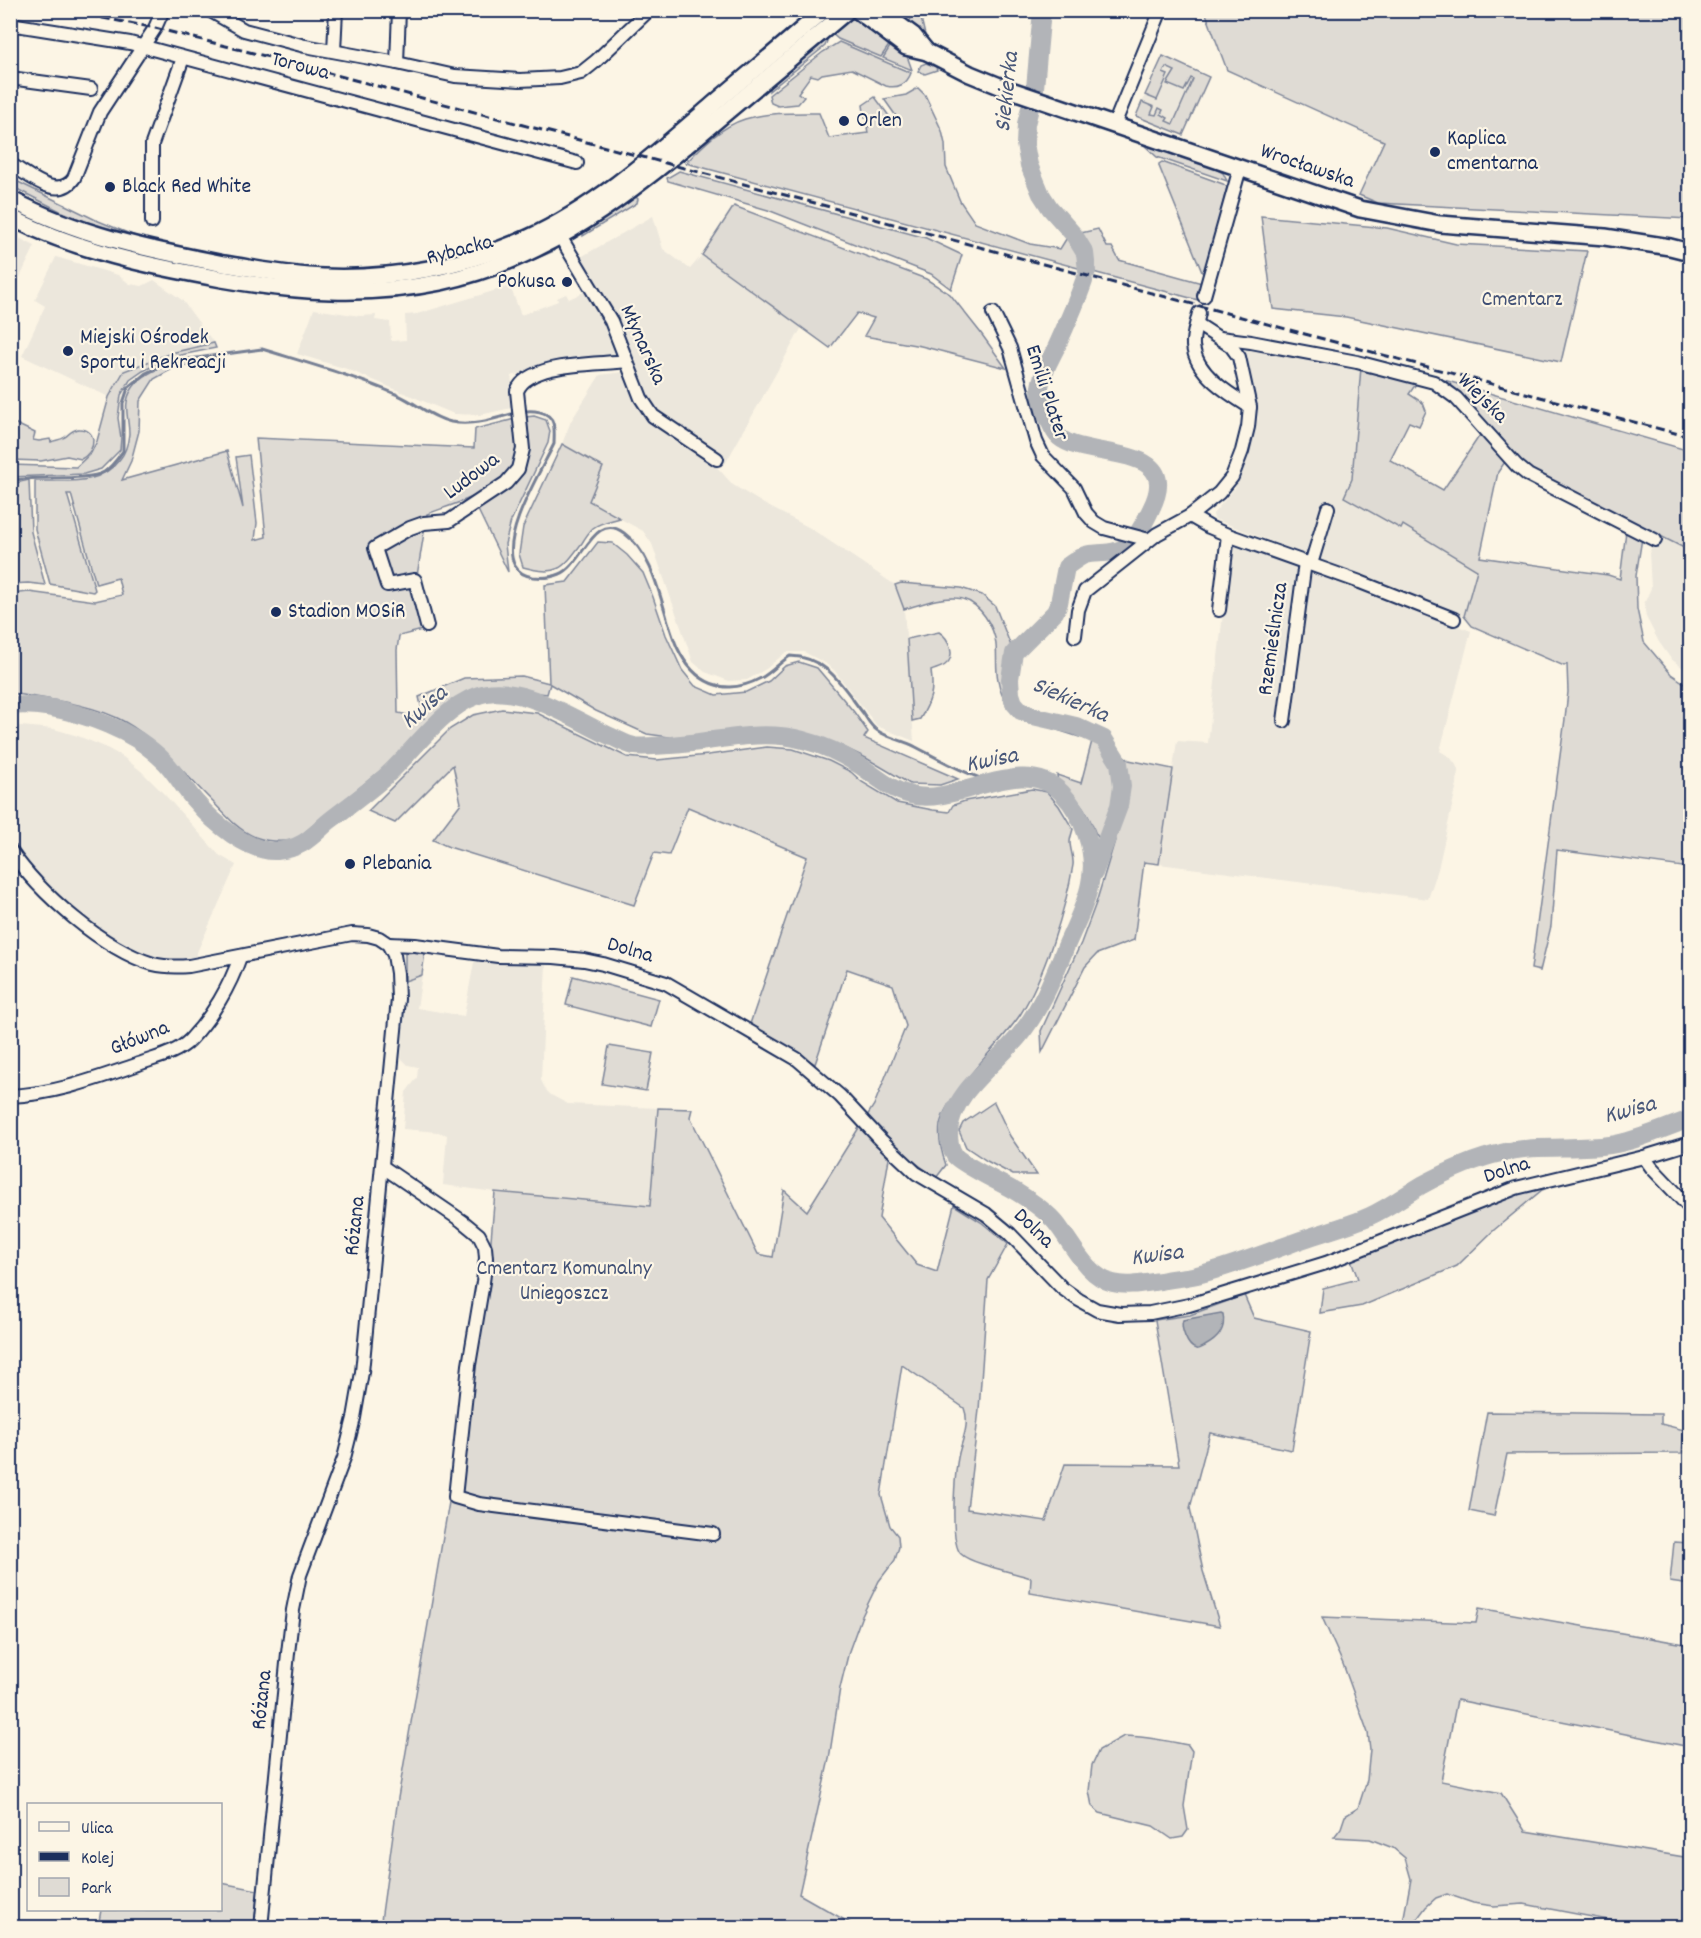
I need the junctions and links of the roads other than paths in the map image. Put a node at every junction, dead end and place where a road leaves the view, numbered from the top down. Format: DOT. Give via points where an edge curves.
graph roads {
  1 [pos="163,10"];
  2 [pos="336,10"];
  3 [pos="399,10"];
  4 [pos="649,10"];
  5 [pos="824,10"];
  6 [pos="848,10"];
  7 [pos="857,10"];
  8 [pos="879,10"];
  9 [pos="1161,10"];
  10 [pos="210,11"];
  11 [pos="888,16"];
  12 [pos="10,24"];
  13 [pos="143,46"];
  14 [pos="334,51"];
  15 [pos="927,52"];
  16 [pos="183,58"];
  17 [pos="397,63"];
  18 [pos="10,78"];
  19 [pos="91,89"];
  20 [pos="1114,125"];
  21 [pos="577,163"];
  22 [pos="10,164"];
  23 [pos="1240,168"];
  24 [pos="10,199"];
  25 [pos="10,218"];
  26 [pos="152,222"];
  27 [pos="557,231"];
  28 [pos="1690,252"];
  29 [pos="1204,296"];
  30 [pos="993,313"];
  31 [pos="1220,338"];
  32 [pos="626,361"];
  33 [pos="1250,407"];
  34 [pos="717,459"];
  35 [pos="1328,508"];
  36 [pos="1190,516"];
  37 [pos="1228,535"];
  38 [pos="1145,538"];
  39 [pos="1655,540"];
  40 [pos="1308,563"];
  41 [pos="1219,610"];
  42 [pos="1454,619"];
  43 [pos="426,626"];
  44 [pos="1075,636"];
  45 [pos="1284,721"];
  46 [pos="10,850"];
  47 [pos="388,944"];
  48 [pos="240,957"];
  49 [pos="10,1096"];
  50 [pos="1690,1143"];
  51 [pos="1644,1157"];
  52 [pos="383,1167"];
  53 [pos="1690,1208"];
  54 [pos="713,1534"];
  55 [pos="261,1928"];
  1 -- 13 [label="street"];
  2 -- 14 [label="street"];
  3 -- 17 [label="street"];
  4 -- 17 [label="street" via="596,61 571,76 472,79"];
  5 -- 27 [label="main road, Rybacka"];
  6 -- 27 [label="main road, Rybacka" via="658,170 611,205"];
  7 -- 15 [label="main road, Wrocławska" via="906,47"];
  8 -- 11 [label="main road, Wrocławska"];
  9 -- 20 [label="street"];
  10 -- 14 [label="street" via="258,34"];
  11 -- 15 [label="main road, Wrocławska" via="914,35"];
  12 -- 13 [label="street, Torowa"];
  13 -- 16 [label="street, Torowa"];
  13 -- 22 [label="street" via="100,112 70,183 52,188"];
  14 -- 17 [label="street"];
  15 -- 20 [label="main road, Wrocławska" via="970,74"];
  16 -- 21 [label="street, Torowa"];
  16 -- 26 [label="street" via="152,144"];
  18 -- 19 [label="street"];
  20 -- 23 [label="main road, Wrocławska"];
  23 -- 28 [label="main road, Wrocławska" via="1360,209 1407,219 1605,237"];
  23 -- 29 [label="street"];
  24 -- 27 [label="main road, Rybacka" via="51,219 133,246 269,272 324,277 434,268"];
  25 -- 27 [label="main road, Rybacka" via="63,242 116,258 311,291 383,290 444,281 501,265"];
  27 -- 32 [label="street, Młynarska" via="611,321"];
  30 -- 38 [label="street, Emilii Plater" via="1010,348 1043,456 1074,488 1094,522"];
  31 -- 33 [label="street" via="1239,357"];
  31 -- 33 [label="street" via="1198,319 1193,345 1196,356 1215,382"];
  31 -- 39 [label="street, Wiejska" via="1357,362 1434,382 1456,398 1528,475"];
  32 -- 34 [label="street, Młynarska" via="653,416"];
  32 -- 43 [label="street, Ludowa" via="563,367 536,374 520,384 517,391 523,449 518,469 506,483 449,521 410,528 375,548 387,585 415,580"];
  33 -- 36 [label="street" via="1242,451 1232,477 1219,494"];
  35 -- 40 [label="street, Rzemieślnicza"];
  36 -- 37 [label="street, Rzemieślnicza"];
  36 -- 38 [label="street"];
  37 -- 40 [label="street, Rzemieślnicza"];
  37 -- 41 [label="street"];
  38 -- 44 [label="street" via="1085,591"];
  40 -- 42 [label="street, Rzemieślnicza"];
  40 -- 45 [label="street, Rzemieślnicza"];
  46 -- 48 [label="street" via="48,894 85,927 117,948 153,964 171,967"];
  47 -- 48 [label="street" via="379,938 352,934"];
  47 -- 51 [label="street, Dolna" via="498,956 584,960 666,983 797,1059 840,1096 916,1173 986,1214 1079,1300 1097,1310 1120,1314 1150,1313 1200,1302 1326,1263 1516,1188"];
  47 -- 52 [label="street, Różana" via="395,963 398,999"];
  48 -- 49 [label="street, Główna" via="211,1013 177,1049 64,1089"];
  50 -- 51 [label="street, Dolna"];
  51 -- 53 [label="street"];
  52 -- 54 [label="street" via="462,1221 485,1247 454,1497 478,1504"];
  52 -- 55 [label="street, Różana" via="354,1418 344,1458 300,1575 293,1610"];
}
